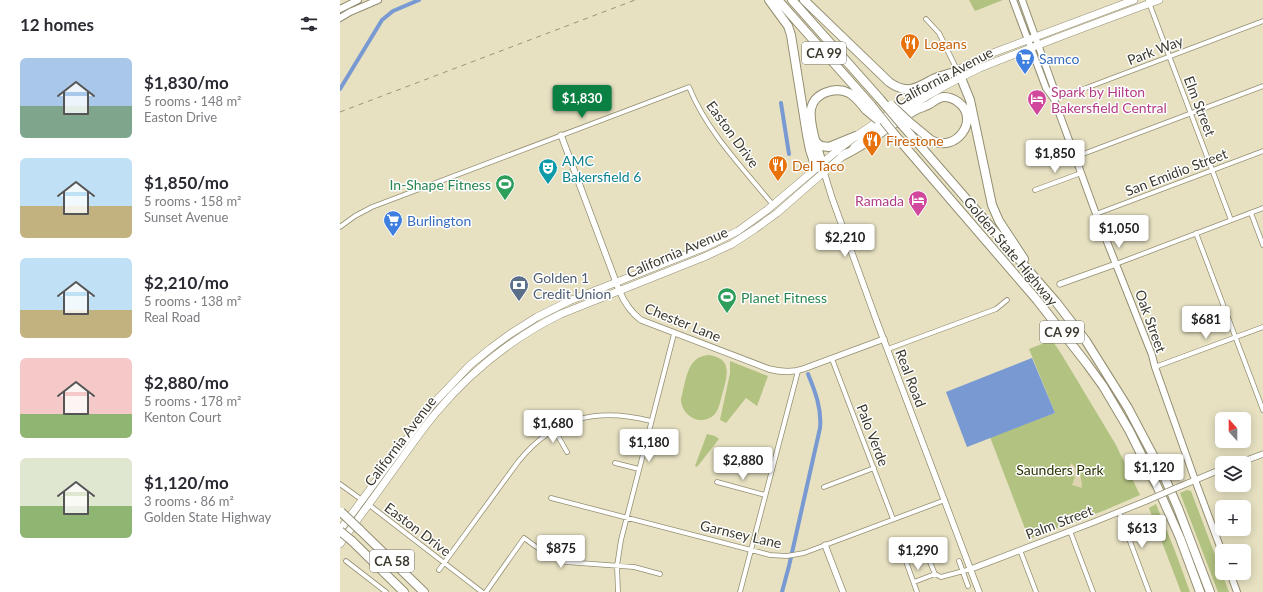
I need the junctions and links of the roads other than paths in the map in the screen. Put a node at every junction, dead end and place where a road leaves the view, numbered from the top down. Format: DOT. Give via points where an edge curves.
graph roads {
  1 [pos="358,0"];
  2 [pos="378,0"];
  3 [pos="792,0"];
  4 [pos="804,0"];
  5 [pos="1013,0"];
  6 [pos="1022,0"];
  7 [pos="1134,0"];
  8 [pos="1159,0"];
  9 [pos="772,1"];
  10 [pos="1149,2"];
  11 [pos="340,9"];
  12 [pos="340,18"];
  13 [pos="926,19"];
  14 [pos="1263,21"];
  15 [pos="1035,37"];
  16 [pos="1027,40"];
  17 [pos="1038,45"];
  18 [pos="1030,48"];
  19 [pos="1169,56"];
  20 [pos="954,72"];
  21 [pos="961,78"];
  22 [pos="948,85"];
  23 [pos="1263,86"];
  24 [pos="1054,99"];
  25 [pos="869,108"];
  26 [pos="916,109"];
  27 [pos="1191,113"];
  28 [pos="905,123"];
  29 [pos="561,135"];
  30 [pos="856,136"];
  31 [pos="816,142"];
  32 [pos="1263,151"];
  33 [pos="842,156"];
  34 [pos="1075,157"];
  35 [pos="821,168"];
  36 [pos="1212,170"];
  37 [pos="1081,173"];
  38 [pos="1035,190"];
  39 [pos="773,205"];
  40 [pos="1263,208"];
  41 [pos="1251,213"];
  42 [pos="1096,214"];
  43 [pos="1231,220"];
  44 [pos="745,226"];
  45 [pos="340,227"];
  46 [pos="1196,233"];
  47 [pos="747,235"];
  48 [pos="717,242"];
  49 [pos="1263,245"];
  50 [pos="725,247"];
  51 [pos="690,262"];
  52 [pos="1116,264"];
  53 [pos="616,282"];
  54 [pos="1060,284"];
  55 [pos="1045,289"];
  56 [pos="619,290"];
  57 [pos="1007,300"];
  58 [pos="1263,327"];
  59 [pos="519,328"];
  60 [pos="674,334"];
  61 [pos="1235,337"];
  62 [pos="884,339"];
  63 [pos="516,340"];
  64 [pos="888,349"];
  65 [pos="832,359"];
  66 [pos="1155,367"];
  67 [pos="798,371"];
  68 [pos="1263,410"];
  69 [pos="651,421"];
  70 [pos="554,430"];
  71 [pos="567,452"];
  72 [pos="1263,454"];
  73 [pos="1251,458"];
  74 [pos="615,463"];
  75 [pos="874,468"];
  76 [pos="639,469"];
  77 [pos="1215,472"];
  78 [pos="1195,480"];
  79 [pos="716,482"];
  80 [pos="340,484"];
  81 [pos="824,487"];
  82 [pos="765,495"];
  83 [pos="551,498"];
  84 [pos="362,500"];
  85 [pos="944,500"];
  86 [pos="368,505"];
  87 [pos="341,511"];
  88 [pos="1119,512"];
  89 [pos="626,517"];
  90 [pos="893,520"];
  91 [pos="340,530"];
  92 [pos="1070,531"];
  93 [pos="340,544"];
  94 [pos="1219,544"];
  95 [pos="825,545"];
  96 [pos="924,548"];
  97 [pos="751,550"];
  98 [pos="1020,550"];
  99 [pos="904,556"];
  100 [pos="1186,557"];
  101 [pos="346,561"];
  102 [pos="959,562"];
  103 [pos="444,563"];
  104 [pos="617,566"];
  105 [pos="970,569"];
  106 [pos="439,570"];
  107 [pos="962,571"];
  108 [pos="660,574"];
  109 [pos="935,574"];
  110 [pos="1233,580"];
  111 [pos="914,582"];
  112 [pos="968,586"];
  113 [pos="386,592"];
  114 [pos="404,592"];
  115 [pos="424,592"];
  116 [pos="482,592"];
  117 [pos="486,592"];
  118 [pos="618,592"];
  119 [pos="740,592"];
  120 [pos="843,592"];
  121 [pos="917,592"];
  122 [pos="979,592"];
  123 [pos="1036,592"];
  124 [pos="1093,592"];
  125 [pos="1149,592"];
  126 [pos="1196,592"];
  127 [pos="1200,592"];
  128 [pos="1210,592"];
  129 [pos="1237,592"];
  1 -- 11 [label="main road"];
  2 -- 12 [label="main road"];
  3 -- 28 [label="highway, CA 99, bridge"];
  4 -- 20 [label="highway" via="898,88 915,89 939,76"];
  5 -- 16 [label="main road, Oak Street"];
  6 -- 15 [label="main road, Oak Street"];
  7 -- 15 [label="main road, California Avenue"];
  8 -- 10 [label="main road, California Avenue"];
  9 -- 25 [label="highway, CA 99"];
  9 -- 35 [label="highway" via="791,35 810,150"];
  10 -- 17 [label="main road, California Avenue"];
  10 -- 19 [label="street, Elm Street"];
  13 -- 20 [label="street" via="939,33"];
  14 -- 19 [label="street, Park Way"];
  15 -- 16 [label="main road, California Avenue"];
  15 -- 17 [label="main road, Oak Street"];
  16 -- 18 [label="main road, Oak Street"];
  16 -- 20 [label="main road, California Avenue" via="990,54"];
  17 -- 18 [label="main road, California Avenue"];
  17 -- 24 [label="main road, Oak Street" via="1053,86"];
  18 -- 21 [label="main road, California Avenue"];
  18 -- 24 [label="main road, Oak Street" via="1046,88"];
  19 -- 24 [label="street, Park Way"];
  19 -- 27 [label="street, Elm Street"];
  20 -- 21 [label="street"];
  20 -- 30 [label="main road, California Avenue"];
  21 -- 22 [label="main road, California Avenue"];
  21 -- 55 [label="highway" via="970,100 995,213"];
  22 -- 26 [label="main road"];
  22 -- 33 [label="main road, California Avenue" via="885,124"];
  23 -- 27 [label="street"];
  24 -- 34 [label="main road, Oak Street"];
  25 -- 31 [label="highway" via="845,92 834,90 824,93 811,109"];
  25 -- 100 [label="highway, Golden State Highway / CA 99, bridge" via="1025,286 1103,386 1148,467"];
  26 -- 28 [label="highway" via="941,98 951,98 964,108 967,117 966,127 954,141 940,144"];
  26 -- 33 [label="highway"];
  27 -- 34 [label="street"];
  27 -- 36 [label="street, Elm Street"];
  28 -- 55 [label="highway, Golden State Highway / CA 99"];
  29 -- 39 [label="street, Easton Drive" via="689,87 711,128"];
  29 -- 45 [label="street, Easton Drive" via="372,207"];
  29 -- 53 [label="street, Chester Lane"];
  30 -- 31 [label="highway" via="829,147"];
  30 -- 35 [label="main road, California Avenue"];
  31 -- 35 [label="highway"];
  32 -- 36 [label="street, San Emidio Street"];
  33 -- 35 [label="main road, California Avenue"];
  34 -- 37 [label="main road, Oak Street"];
  35 -- 39 [label="main road, California Avenue"];
  35 -- 47 [label="main road, California Avenue" via="777,213"];
  35 -- 62 [label="street, Real Road"];
  36 -- 42 [label="street, San Emidio Street"];
  36 -- 43 [label="street, Elm Street"];
  37 -- 38 [label="street"];
  37 -- 42 [label="main road, Oak Street"];
  39 -- 44 [label="main road, California Avenue"];
  39 -- 47 [label="main road" via="772,211"];
  40 -- 41 [label="street"];
  41 -- 43 [label="street"];
  41 -- 49 [label="street"];
  42 -- 52 [label="main road, Oak Street"];
  43 -- 46 [label="street"];
  44 -- 48 [label="main road, California Avenue"];
  44 -- 50 [label="main road" via="743,231 726,243"];
  46 -- 52 [label="street"];
  46 -- 61 [label="street"];
  47 -- 50 [label="main road, California Avenue"];
  48 -- 51 [label="main road" via="713,248 691,258"];
  48 -- 53 [label="main road, California Avenue"];
  50 -- 51 [label="main road, California Avenue"];
  51 -- 56 [label="main road, California Avenue"];
  52 -- 54 [label="street"];
  52 -- 66 [label="main road, Oak Street"];
  53 -- 56 [label="street, Chester Lane"];
  53 -- 59 [label="main road, California Avenue" via="558,306"];
  55 -- 128 [label="highway, Golden State Highway / CA 99" via="1086,342 1140,429 1178,508"];
  56 -- 60 [label="street, Chester Lane" via="636,317"];
  56 -- 63 [label="main road, California Avenue" via="553,318"];
  57 -- 64 [label="street" via="996,309"];
  58 -- 61 [label="street"];
  59 -- 63 [label="main road"];
  59 -- 84 [label="main road, California Avenue" via="476,360 439,397 420,419"];
  60 -- 67 [label="street, Chester Lane" via="769,369 783,372"];
  60 -- 69 [label="street"];
  61 -- 66 [label="street"];
  61 -- 68 [label="street"];
  62 -- 64 [label="street, Real Road"];
  62 -- 65 [label="street, Chester Lane"];
  63 -- 86 [label="main road, California Avenue" via="484,363 447,400"];
  64 -- 85 [label="street, Real Road"];
  65 -- 67 [label="street, Chester Lane"];
  65 -- 75 [label="street, Palo Verde"];
  66 -- 78 [label="main road, Oak Street"];
  67 -- 82 [label="street"];
  69 -- 70 [label="street" via="625,416 597,416 579,419"];
  69 -- 76 [label="street"];
  70 -- 71 [label="street"];
  70 -- 103 [label="street" via="524,454"];
  72 -- 73 [label="street"];
  74 -- 76 [label="street"];
  75 -- 81 [label="street"];
  75 -- 90 [label="street, Palo Verde"];
  76 -- 89 [label="street"];
  77 -- 78 [label="street, Palm Street"];
  78 -- 88 [label="street, Palm Street, bridge"];
  78 -- 94 [label="main road, Oak Street"];
  79 -- 82 [label="street"];
  80 -- 84 [label="street, Easton Drive"];
  82 -- 97 [label="street"];
  83 -- 89 [label="street, Garnsey Lane"];
  84 -- 86 [label="street, Easton Drive"];
  84 -- 91 [label="main road, California Avenue"];
  85 -- 90 [label="street, Garnsey Lane"];
  85 -- 105 [label="street, Real Road"];
  86 -- 93 [label="main road, California Avenue"];
  86 -- 103 [label="street, Easton Drive"];
  87 -- 115 [label="highway, CA 58, bridge"];
  88 -- 92 [label="street, Palm Street"];
  88 -- 125 [label="street"];
  89 -- 97 [label="street, Garnsey Lane"];
  89 -- 104 [label="street"];
  90 -- 95 [label="street, Garnsey Lane"];
  91 -- 114 [label="highway, CA 58, bridge"];
  92 -- 98 [label="street, Palm Street"];
  92 -- 124 [label="street"];
  95 -- 97 [label="street, Garnsey Lane" via="787,556"];
  95 -- 120 [label="street"];
  96 -- 109 [label="street"];
  97 -- 119 [label="street"];
  98 -- 105 [label="street, Palm Street"];
  98 -- 123 [label="street"];
  99 -- 111 [label="street"];
  100 -- 126 [label="highway"];
  100 -- 127 [label="highway, Golden State Highway / CA 99"];
  101 -- 113 [label="street"];
  102 -- 107 [label="street"];
  103 -- 106 [label="street"];
  103 -- 116 [label="street, Easton Drive"];
  104 -- 108 [label="street" via="634,567"];
  104 -- 117 [label="street" via="574,564 558,560 524,538"];
  104 -- 118 [label="street"];
  105 -- 107 [label="street"];
  105 -- 122 [label="street, Real Road"];
  107 -- 109 [label="street" via="941,577"];
  107 -- 112 [label="street"];
  109 -- 111 [label="street"];
  110 -- 129 [label="main road"];
  111 -- 121 [label="street"];
}
